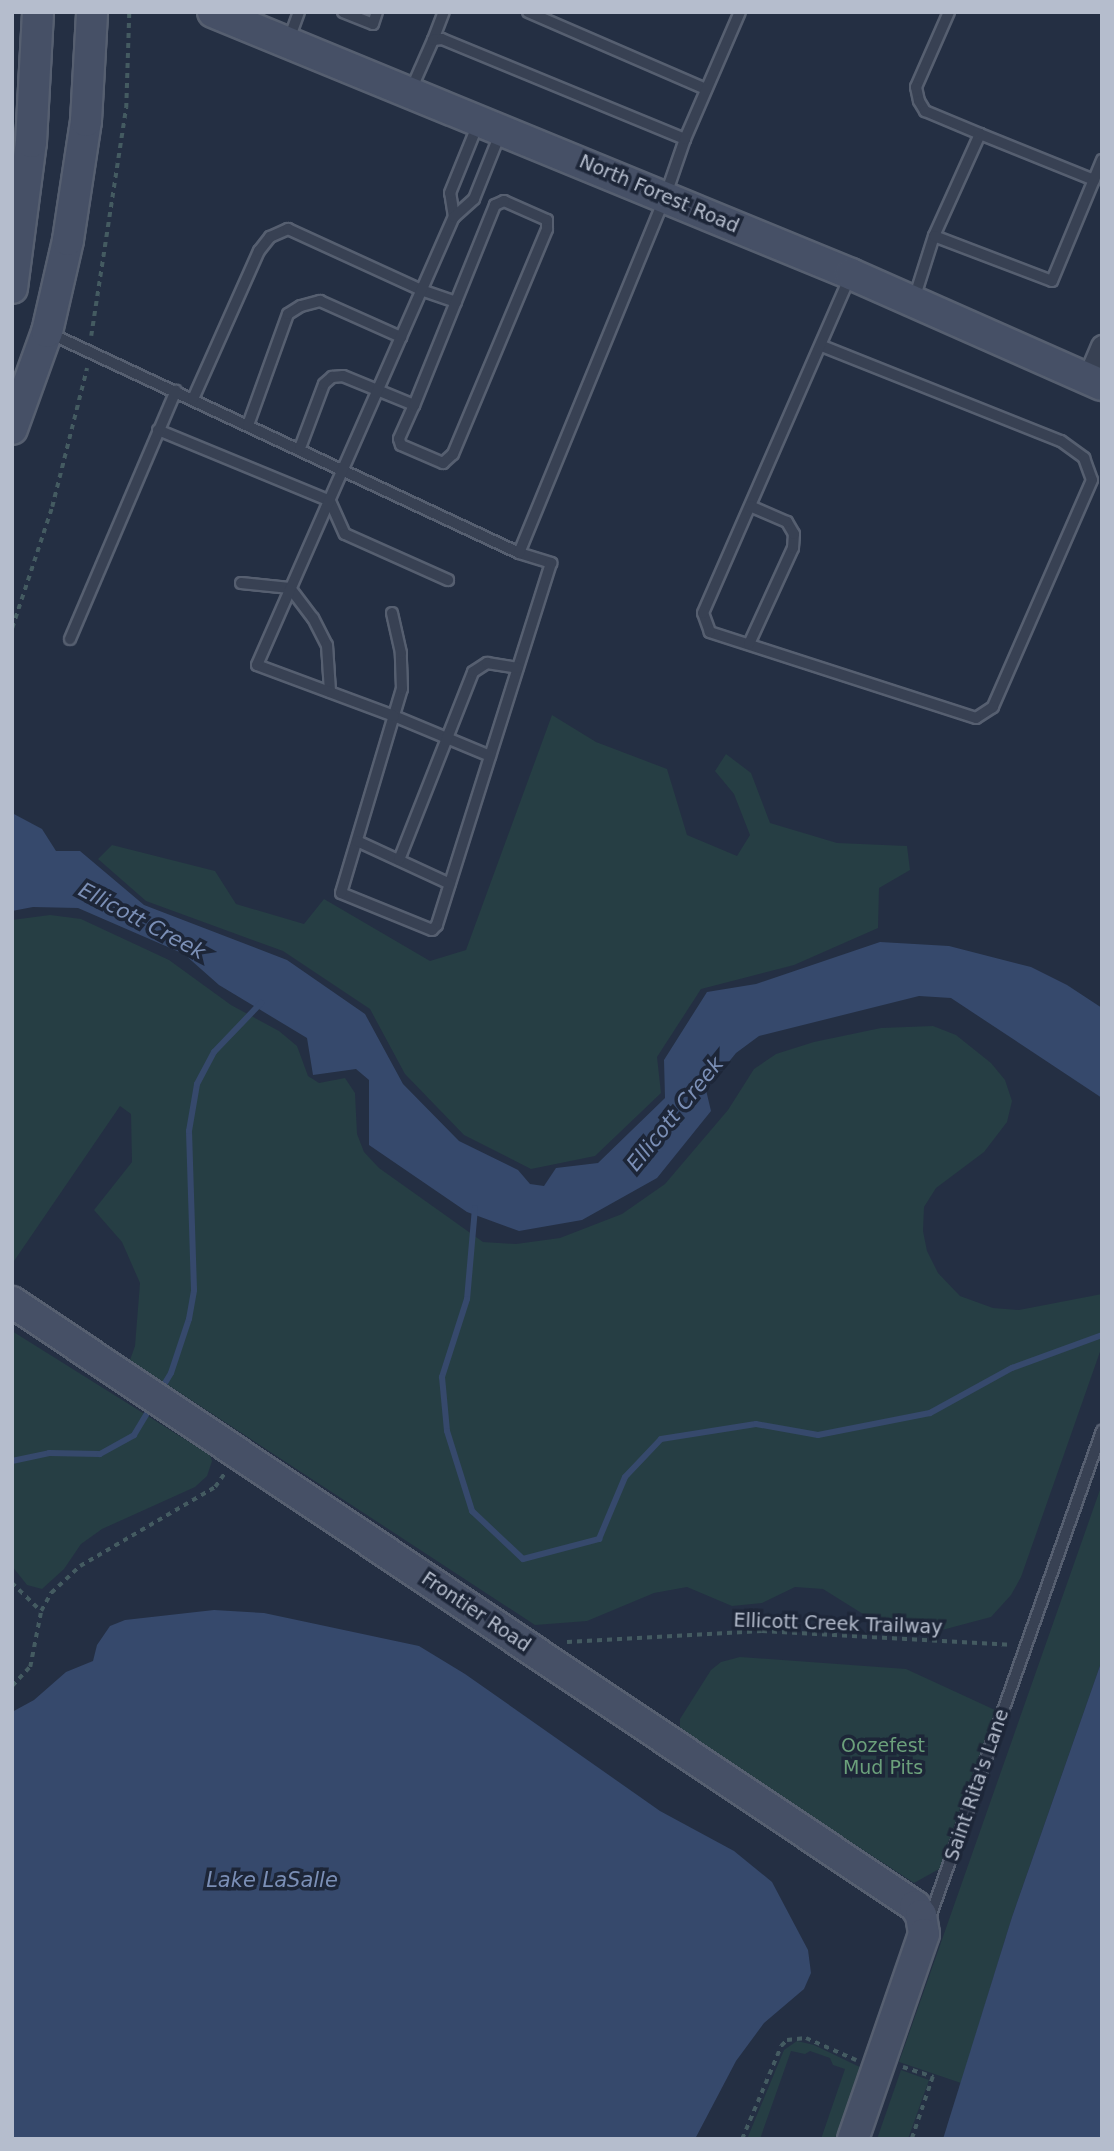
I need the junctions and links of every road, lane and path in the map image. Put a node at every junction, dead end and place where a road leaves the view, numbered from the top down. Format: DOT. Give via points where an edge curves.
graph roads {
  1 [pos="38,12"];
  2 [pos="92,12"];
  3 [pos="129,12"];
  4 [pos="213,12"];
  5 [pos="299,12"];
  6 [pos="343,12"];
  7 [pos="377,12"];
  8 [pos="444,12"];
  9 [pos="528,12"];
  10 [pos="740,12"];
  11 [pos="949,12"];
  12 [pos="433,40"];
  13 [pos="288,43"];
  14 [pos="706,89"];
  15 [pos="410,92"];
  16 [pos="491,125"];
  17 [pos="980,134"];
  18 [pos="685,139"];
  19 [pos="1102,160"];
  20 [pos="1094,180"];
  21 [pos="665,197"];
  22 [pos="454,217"];
  23 [pos="934,236"];
  24 [pos="14,269"];
  25 [pos="851,274"];
  26 [pos="421,290"];
  27 [pos="914,301"];
  28 [pos="456,302"];
  29 [pos="47,332"];
  30 [pos="401,337"];
  31 [pos="822,346"];
  32 [pos="1102,346"];
  33 [pos="88,351"];
  34 [pos="1095,382"];
  35 [pos="379,388"];
  36 [pos="176,391"];
  37 [pos="193,400"];
  38 [pos="414,405"];
  39 [pos="248,425"];
  40 [pos="12,429"];
  41 [pos="158,430"];
  42 [pos="300,448"];
  43 [pos="345,469"];
  44 [pos="330,501"];
  45 [pos="750,506"];
  46 [pos="519,553"];
  47 [pos="448,580"];
  48 [pos="241,583"];
  49 [pos="290,588"];
  50 [pos="392,613"];
  51 [pos="12,628"];
  52 [pos="70,639"];
  53 [pos="748,644"];
  54 [pos="518,668"];
  55 [pos="330,692"];
  56 [pos="394,716"];
  57 [pos="447,738"];
  58 [pos="490,756"];
  59 [pos="356,841"];
  60 [pos="399,860"];
  61 [pos="450,884"];
  62 [pos="12,1302"];
  63 [pos="1102,1431"];
  64 [pos="240,1452"];
  65 [pos="12,1583"];
  66 [pos="41,1611"];
  67 [pos="563,1642"];
  68 [pos="1026,1646"];
  69 [pos="12,1686"];
  70 [pos="924,1934"];
  71 [pos="879,2065"];
  72 [pos="742,2139"];
  73 [pos="853,2139"];
  74 [pos="912,2139"];
  1 -- 24 [label="street" via="31,142"];
  2 -- 29 [label="street" via="79,178"];
  3 -- 33 [label="path" via="126,108"];
  4 -- 13 [label="street, North Forest Road"];
  5 -- 13 [label="lane"];
  6 -- 7 [label="lane" via="373,24"];
  8 -- 12 [label="lane"];
  9 -- 14 [label="lane"];
  10 -- 14 [label="lane"];
  11 -- 17 [label="lane" via="916,87 919,101 925,111"];
  12 -- 15 [label="lane"];
  12 -- 18 [label="lane" via="442,39"];
  13 -- 15 [label="street, North Forest Road"];
  14 -- 18 [label="lane"];
  15 -- 16 [label="street, North Forest Road"];
  16 -- 21 [label="street, North Forest Road"];
  16 -- 22 [label="lane" via="474,199"];
  16 -- 22 [label="lane" via="450,193"];
  17 -- 20 [label="lane"];
  17 -- 23 [label="lane"];
  18 -- 21 [label="lane"];
  19 -- 20 [label="lane"];
  20 -- 23 [label="lane" via="1052,281"];
  21 -- 25 [label="street, North Forest Road"];
  21 -- 46 [label="lane"];
  22 -- 26 [label="lane"];
  23 -- 27 [label="lane"];
  25 -- 27 [label="street, North Forest Road"];
  25 -- 31 [label="lane"];
  26 -- 28 [label="lane"];
  26 -- 30 [label="lane"];
  26 -- 37 [label="lane" via="288,229 270,237 259,251"];
  27 -- 34 [label="street, North Forest Road"];
  28 -- 38 [label="lane"];
  28 -- 38 [label="lane" via="495,205 504,201 547,220 453,454 443,463 401,445 399,439"];
  29 -- 33 [label="lane"];
  29 -- 40 [label="street"];
  30 -- 35 [label="lane"];
  30 -- 39 [label="lane" via="320,301 301,306 288,314"];
  31 -- 45 [label="lane"];
  31 -- 53 [label="lane" via="1060,442 1084,458 1092,480 993,707 976,718"];
  32 -- 34 [label="street"];
  33 -- 36 [label="lane"];
  33 -- 51 [label="path" via="66,456"];
  35 -- 38 [label="lane"];
  35 -- 42 [label="lane" via="344,376 332,377 324,384"];
  35 -- 43 [label="lane"];
  36 -- 37 [label="lane"];
  36 -- 41 [label="lane"];
  37 -- 39 [label="lane"];
  39 -- 42 [label="lane"];
  41 -- 44 [label="lane"];
  41 -- 52 [label="lane"];
  42 -- 43 [label="lane"];
  43 -- 44 [label="lane"];
  43 -- 46 [label="lane"];
  44 -- 47 [label="lane" via="345,534"];
  44 -- 49 [label="lane"];
  45 -- 53 [label="lane" via="787,522 794,534 793,548"];
  45 -- 53 [label="lane" via="703,613 710,632"];
  46 -- 54 [label="lane" via="551,563"];
  48 -- 49 [label="lane"];
  49 -- 55 [label="lane" via="327,645"];
  49 -- 55 [label="lane" via="257,665"];
  50 -- 56 [label="lane" via="401,653 402,689"];
  54 -- 57 [label="lane" via="487,663 473,672"];
  54 -- 58 [label="lane"];
  55 -- 56 [label="lane"];
  56 -- 57 [label="lane"];
  56 -- 59 [label="lane"];
  57 -- 58 [label="lane"];
  57 -- 60 [label="lane"];
  58 -- 61 [label="lane"];
  59 -- 60 [label="lane"];
  59 -- 61 [label="lane" via="341,893 432,930"];
  60 -- 61 [label="lane"];
  62 -- 64 [label="street, Frontier Road"];
  63 -- 68 [label="lane, Saint Rita's Lane"];
  64 -- 66 [label="path" via="215,1487 80,1566 51,1593"];
  64 -- 70 [label="street, Frontier Road" via="907,1899 921,1915"];
  65 -- 66 [label="path"];
  66 -- 69 [label="path" via="30,1667"];
  67 -- 68 [label="path, Ellicott Creek Trailway" via="762,1631"];
  68 -- 70 [label="lane, Saint Rita's Lane"];
  70 -- 71 [label="street, Saint Rita's Lane"];
  71 -- 72 [label="path" via="807,2038 787,2040"];
  71 -- 73 [label="street, Saint Rita's Lane"];
  71 -- 74 [label="path" via="933,2077"];
}
